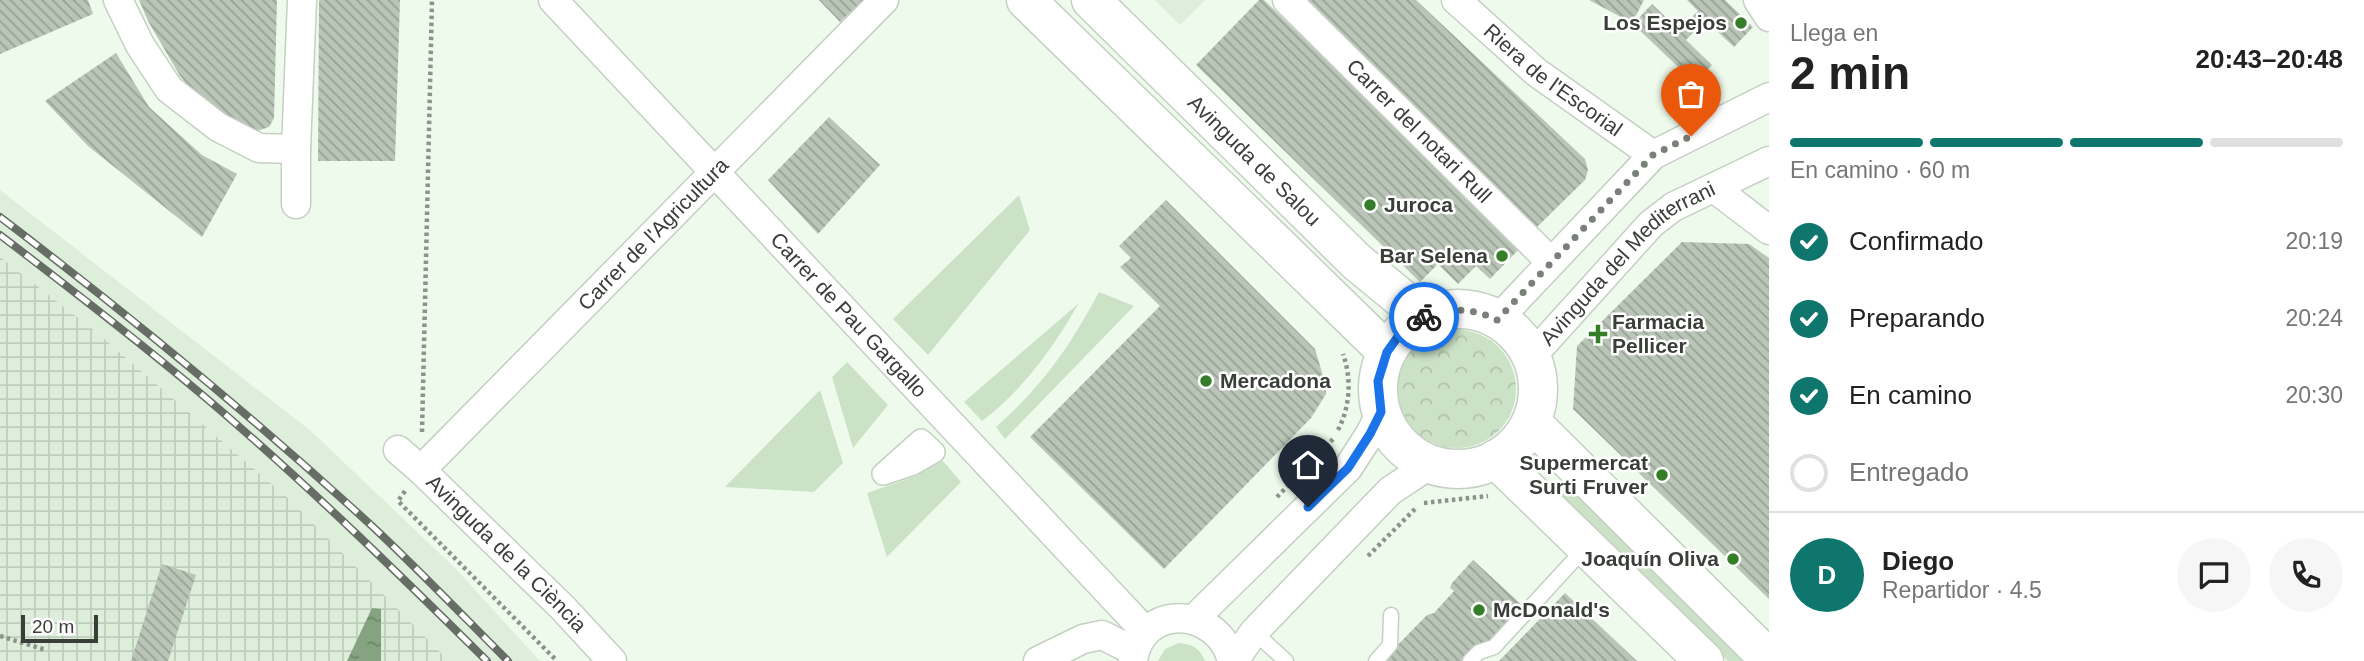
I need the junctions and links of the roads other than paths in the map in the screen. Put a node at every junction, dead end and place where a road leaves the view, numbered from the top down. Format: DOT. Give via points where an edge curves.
graph roads {
  1 [pos="118,0"];
  2 [pos="302,0"];
  3 [pos="553,0"];
  4 [pos="884,0"];
  5 [pos="1027,0"];
  6 [pos="1091,0"];
  7 [pos="1287,0"];
  8 [pos="1456,0"];
  9 [pos="1758,0"];
  10 [pos="1769,17"];
  11 [pos="1769,97"];
  12 [pos="296,149"];
  13 [pos="1653,155"];
  14 [pos="1769,161"];
  15 [pos="715,172"];
  16 [pos="1714,188"];
  17 [pos="296,204"];
  18 [pos="1769,230"];
  19 [pos="1551,262"];
  20 [pos="1424,317"];
  21 [pos="1497,320"];
  22 [pos="1387,352"];
  23 [pos="1531,357"];
  24 [pos="1381,412"];
  25 [pos="1531,422"];
  26 [pos="398,450"];
  27 [pos="1429,465"];
  28 [pos="421,470"];
  29 [pos="1495,478"];
  30 [pos="1586,547"];
  31 [pos="1391,615"];
  32 [pos="1194,619"];
  33 [pos="1254,632"];
  34 [pos="1137,648"];
  35 [pos="1769,659"];
  36 [pos="612,661"];
  37 [pos="1038,661"];
  38 [pos="1233,661"];
  39 [pos="1286,661"];
  40 [pos="1376,661"];
  41 [pos="1470,661"];
  42 [pos="1704,661"];
  1 -- 12 [label="street" via="169,89 218,127 259,148"];
  2 -- 12 [label="street"];
  3 -- 15 [label="street, Carrer de Pau Gargallo"];
  4 -- 15 [label="street, Carrer de l'Agricultura"];
  5 -- 22 [label="main road"];
  6 -- 20 [label="main road, Avinguda de Salou" via="1357,262"];
  7 -- 19 [label="street, Carrer del notari Rull"];
  8 -- 13 [label="street, Riera de l'Escorial" via="1536,72"];
  9 -- 10 [label="street"];
  11 -- 13 [label="street"];
  12 -- 17 [label="street"];
  13 -- 19 [label="street"];
  14 -- 16 [label="street, Avinguda del Mediterrani"];
  15 -- 28 [label="street, Carrer de l'Agricultura"];
  15 -- 34 [label="street, Carrer de Pau Gargallo"];
  16 -- 18 [label="street"];
  16 -- 23 [label="street, Avinguda del Mediterrani" via="1673,207 1651,224"];
  19 -- 21 [label="street"];
  20 -- 21 [label="main road" via="1455,310"];
  20 -- 22 [label="main road"];
  21 -- 23 [label="main road" via="1520,339"];
  22 -- 24 [label="main road" via="1378,381"];
  23 -- 25 [label="main road" via="1538,396"];
  24 -- 27 [label="main road" via="1403,448"];
  24 -- 32 [label="street" via="1348,468"];
  25 -- 29 [label="main road"];
  25 -- 35 [label="main road"];
  26 -- 28 [label="street, Avinguda de la Ciència"];
  27 -- 29 [label="main road" via="1480,466"];
  27 -- 33 [label="street" via="1390,491"];
  28 -- 36 [label="street, Avinguda de la Ciència"];
  29 -- 30 [label="main road"];
  30 -- 41 [label="lane" via="1494,647"];
  30 -- 42 [label="main road"];
  31 -- 40 [label="lane" via="1390,645"];
  32 -- 34 [label="street" via="1162,621"];
  32 -- 38 [label="street" via="1220,635"];
  33 -- 38 [label="street"];
  33 -- 39 [label="lane"];
  34 -- 37 [label="street" via="1102,635"];
}
